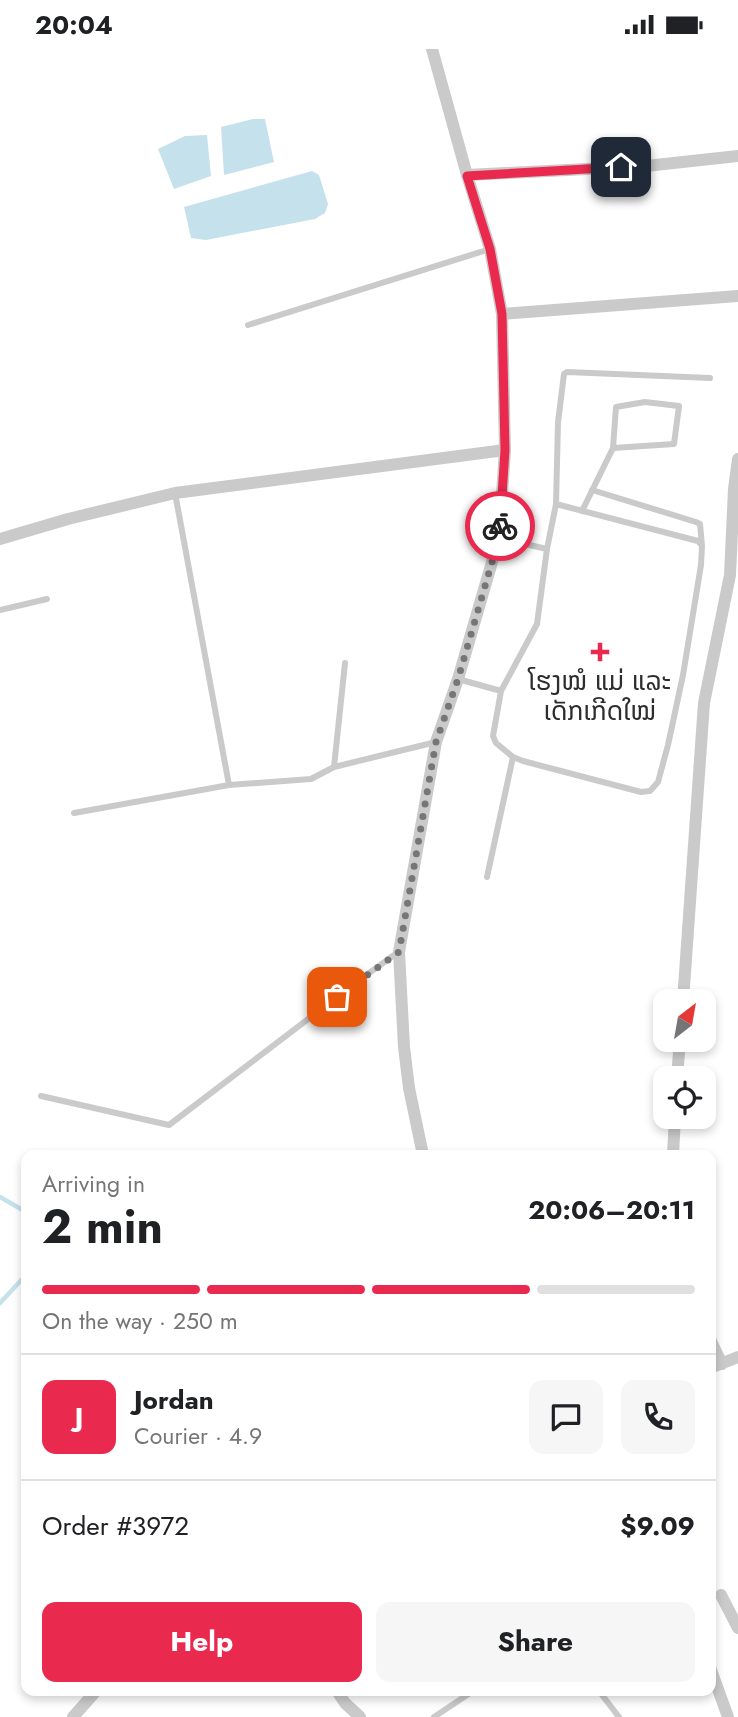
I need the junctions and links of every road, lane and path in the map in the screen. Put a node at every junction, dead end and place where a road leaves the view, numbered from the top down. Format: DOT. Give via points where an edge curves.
graph roads {
  1 [pos="432,49"];
  2 [pos="738,156"];
  3 [pos="467,176"];
  4 [pos="490,249"];
  5 [pos="738,296"];
  6 [pos="502,314"];
  7 [pos="248,325"];
  8 [pos="710,378"];
  9 [pos="614,448"];
  10 [pos="505,450"];
  11 [pos="738,460"];
  12 [pos="592,489"];
  13 [pos="736,489"];
  14 [pos="175,493"];
  15 [pos="556,504"];
  16 [pos="582,511"];
  17 [pos="499,538"];
  18 [pos="0,539"];
  19 [pos="702,546"];
  20 [pos="547,549"];
  21 [pos="47,599"];
  22 [pos="0,610"];
  23 [pos="345,663"];
  24 [pos="458,679"];
  25 [pos="501,691"];
  26 [pos="436,742"];
  27 [pos="513,757"];
  28 [pos="334,767"];
  29 [pos="229,785"];
  30 [pos="75,813"];
  31 [pos="487,877"];
  32 [pos="399,952"];
  33 [pos="683,989"];
  34 [pos="41,1096"];
  35 [pos="674,1129"];
  36 [pos="422,1150"];
  37 [pos="673,1150"];
  38 [pos="716,1347"];
  39 [pos="728,1364"];
  40 [pos="721,1595"];
  41 [pos="738,1628"];
  42 [pos="716,1684"];
  43 [pos="92,1696"];
  44 [pos="340,1696"];
  45 [pos="466,1696"];
  46 [pos="603,1696"];
  47 [pos="73,1717"];
  48 [pos="360,1717"];
  49 [pos="434,1717"];
  50 [pos="619,1717"];
  51 [pos="728,1717"];
  1 -- 3 [label="street"];
  2 -- 3 [label="street"];
  3 -- 4 [label="street"];
  4 -- 6 [label="street"];
  4 -- 7 [label="lane"];
  5 -- 6 [label="street"];
  6 -- 10 [label="street"];
  8 -- 15 [label="lane" via="564,374"];
  9 -- 9 [label="lane" via="674,444 679,407 645,402 617,407"];
  9 -- 12 [label="lane"];
  10 -- 14 [label="street"];
  10 -- 17 [label="street"];
  11 -- 13 [label="street"];
  12 -- 16 [label="lane"];
  12 -- 19 [label="lane" via="696,522"];
  13 -- 33 [label="street" via="730,575 704,703"];
  14 -- 18 [label="street"];
  14 -- 29 [label="lane"];
  15 -- 16 [label="lane"];
  15 -- 20 [label="lane"];
  16 -- 19 [label="lane" via="698,541"];
  17 -- 20 [label="lane"];
  17 -- 24 [label="street"];
  19 -- 27 [label="lane" via="681,687 658,782 650,791"];
  20 -- 25 [label="lane" via="537,624"];
  21 -- 22 [label="lane"];
  23 -- 28 [label="lane"];
  24 -- 25 [label="lane"];
  24 -- 26 [label="street"];
  25 -- 27 [label="lane" via="493,736"];
  26 -- 28 [label="lane"];
  26 -- 32 [label="street"];
  27 -- 31 [label="lane"];
  28 -- 29 [label="lane" via="311,779"];
  29 -- 30 [label="lane"];
  32 -- 34 [label="lane" via="169,1125"];
  32 -- 36 [label="street" via="406,1067"];
  35 -- 37 [label="street"];
  38 -- 39 [label="street"];
  40 -- 41 [label="street"];
  42 -- 51 [label="street"];
  43 -- 47 [label="street"];
  44 -- 48 [label="street"];
  45 -- 49 [label="lane"];
  46 -- 50 [label="lane"];
}
